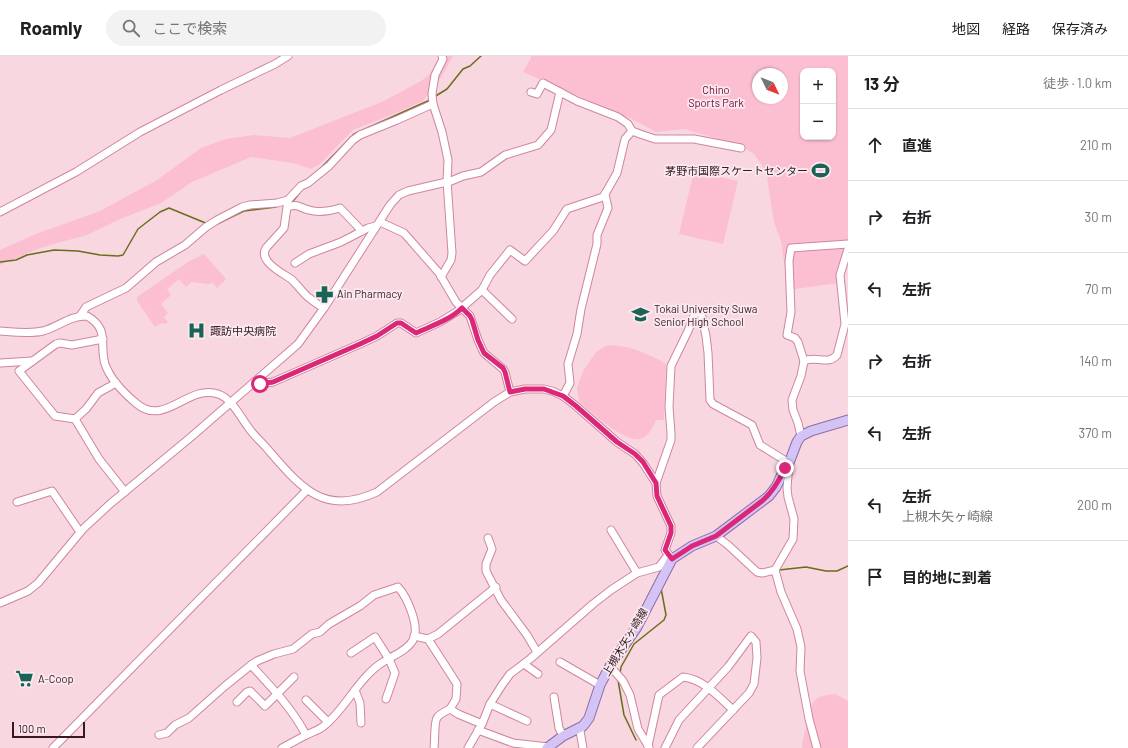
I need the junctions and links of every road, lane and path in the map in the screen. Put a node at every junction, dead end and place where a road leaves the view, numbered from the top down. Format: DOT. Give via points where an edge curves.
graph roads {
  1 [pos="288,56"];
  2 [pos="444,57"];
  3 [pos="531,92"];
  4 [pos="560,92"];
  5 [pos="433,104"];
  6 [pos="632,131"];
  7 [pos="741,148"];
  8 [pos="447,181"];
  9 [pos="605,194"];
  10 [pos="288,203"];
  11 [pos="0,212"];
  12 [pos="378,224"];
  13 [pos="362,231"];
  14 [pos="848,244"];
  15 [pos="848,249"];
  16 [pos="295,263"];
  17 [pos="442,278"];
  18 [pos="482,290"];
  19 [pos="324,308"];
  20 [pos="462,308"];
  21 [pos="80,316"];
  22 [pos="512,319"];
  23 [pos="0,331"];
  24 [pos="102,339"];
  25 [pos="32,361"];
  26 [pos="804,361"];
  27 [pos="0,363"];
  28 [pos="255,382"];
  29 [pos="116,383"];
  30 [pos="510,392"];
  31 [pos="563,396"];
  32 [pos="230,403"];
  33 [pos="75,419"];
  34 [pos="847,421"];
  35 [pos="801,436"];
  36 [pos="789,463"];
  37 [pos="656,483"];
  38 [pos="307,490"];
  39 [pos="124,492"];
  40 [pos="17,502"];
  41 [pos="611,530"];
  42 [pos="80,532"];
  43 [pos="716,536"];
  44 [pos="488,538"];
  45 [pos="670,557"];
  46 [pos="776,572"];
  47 [pos="637,573"];
  48 [pos="496,588"];
  49 [pos="0,603"];
  50 [pos="414,636"];
  51 [pos="428,639"];
  52 [pos="537,652"];
  53 [pos="351,653"];
  54 [pos="389,659"];
  55 [pos="560,662"];
  56 [pos="524,664"];
  57 [pos="251,665"];
  58 [pos="612,668"];
  59 [pos="538,674"];
  60 [pos="294,677"];
  61 [pos="600,685"];
  62 [pos="709,689"];
  63 [pos="356,690"];
  64 [pos="277,694"];
  65 [pos="554,697"];
  66 [pos="386,699"];
  67 [pos="306,700"];
  68 [pos="237,702"];
  69 [pos="490,704"];
  70 [pos="450,709"];
  71 [pos="733,710"];
  72 [pos="527,721"];
  73 [pos="328,722"];
  74 [pos="361,723"];
  75 [pos="583,726"];
  76 [pos="480,727"];
  77 [pos="159,735"];
  78 [pos="306,735"];
  79 [pos="563,736"];
  80 [pos="648,747"];
  81 [pos="52,748"];
  82 [pos="282,748"];
  83 [pos="434,748"];
  84 [pos="468,748"];
  85 [pos="547,748"];
  86 [pos="583,748"];
  87 [pos="665,748"];
  88 [pos="697,748"];
  89 [pos="817,748"];
  1 -- 11 [label="street" via="140,132 76,172"];
  2 -- 5 [label="street" via="436,75 432,94"];
  3 -- 4 [label="street" via="537,94 543,83"];
  4 -- 6 [label="street" via="618,118 628,124"];
  4 -- 8 [label="street" via="551,130 538,145 505,155 481,172"];
  5 -- 8 [label="street" via="448,160"];
  5 -- 10 [label="street" via="360,135 329,166 304,184"];
  6 -- 7 [label="street" via="655,139 694,139"];
  6 -- 9 [label="street" via="625,139 617,173"];
  8 -- 12 [label="street" via="408,190 399,195"];
  8 -- 17 [label="street" via="452,253"];
  9 -- 18 [label="street" via="603,197 567,209 553,231 525,261 510,250 490,275"];
  9 -- 31 [label="street" via="608,208 597,235 577,334 568,364 570,383"];
  10 -- 13 [label="street" via="316,211 340,208"];
  10 -- 19 [label="street" via="284,228 266,248 264,255 275,270"];
  10 -- 21 [label="street" via="242,207 211,224 185,245 156,262 126,288 86,307"];
  12 -- 13 [label="street"];
  12 -- 17 [label="street" via="404,233"];
  12 -- 19 [label="street"];
  13 -- 16 [label="street" via="309,254"];
  14 -- 26 [label="street" via="791,248 791,312 788,335 798,342"];
  15 -- 26 [label="street" via="840,275 845,324 837,355 828,361"];
  17 -- 20 [label="street"];
  18 -- 20 [label="street"];
  18 -- 22 [label="street"];
  19 -- 28 [label="street" via="298,344"];
  20 -- 28 [label="street" via="416,333 397,323 377,336 273,382"];
  20 -- 30 [label="street" via="472,320 484,353 503,368"];
  21 -- 23 [label="street" via="43,331"];
  21 -- 24 [label="street" via="87,316 99,325"];
  24 -- 25 [label="street" via="72,345 56,344"];
  24 -- 29 [label="street" via="106,365"];
  25 -- 27 [label="street"];
  25 -- 33 [label="street" via="19,371 55,416"];
  26 -- 35 [label="street" via="792,400 792,410"];
  28 -- 32 [label="street"];
  29 -- 32 [label="street" via="136,404 151,411 165,410 202,392 219,394"];
  29 -- 33 [label="street" via="98,393"];
  30 -- 31 [label="street" via="544,389"];
  30 -- 38 [label="street" via="377,492 346,501 325,499"];
  31 -- 37 [label="street" via="635,454"];
  32 -- 38 [label="street" via="249,430"];
  32 -- 39 [label="street"];
  33 -- 39 [label="street" via="99,459"];
  34 -- 35 [label="main road"];
  35 -- 36 [label="main road, 上槻木矢ヶ崎線"];
  36 -- 37 [label="street" via="760,445 752,425 710,400 706,336 701,313 698,311 671,366 671,440"];
  36 -- 43 [label="main road, 上槻木矢ヶ崎線" via="769,496"];
  36 -- 46 [label="street" via="787,488 794,519 793,539"];
  37 -- 45 [label="street" via="657,496 671,526 665,550"];
  38 -- 81 [label="street"];
  39 -- 42 [label="street"];
  40 -- 42 [label="street" via="52,491"];
  41 -- 47 [label="street"];
  42 -- 49 [label="street" via="38,583 28,591"];
  43 -- 45 [label="main road, 上槻木矢ヶ崎線"];
  43 -- 46 [label="street" via="758,572"];
  44 -- 48 [label="street" via="492,549 486,571"];
  45 -- 47 [label="street" via="659,568"];
  45 -- 58 [label="main road, 上槻木矢ヶ崎線" via="637,627"];
  46 -- 89 [label="street" via="781,592 797,629 801,647 800,671"];
  47 -- 52 [label="street" via="593,604"];
  48 -- 51 [label="street"];
  48 -- 52 [label="street" via="501,600"];
  50 -- 51 [label="street"];
  50 -- 54 [label="street" via="406,648"];
  50 -- 57 [label="street" via="408,600 398,587 374,595 293,649 274,654"];
  51 -- 70 [label="street" via="457,684 456,699"];
  52 -- 56 [label="street"];
  53 -- 54 [label="street" via="375,637"];
  54 -- 63 [label="street" via="369,673"];
  54 -- 66 [label="street" via="395,673"];
  55 -- 61 [label="street"];
  56 -- 59 [label="street"];
  56 -- 69 [label="street" via="510,674"];
  57 -- 64 [label="street"];
  57 -- 77 [label="street" via="189,718 167,733"];
  58 -- 61 [label="main road, 上槻木矢ヶ崎線"];
  58 -- 80 [label="street" via="630,695 638,730"];
  60 -- 64 [label="street"];
  61 -- 75 [label="main road, 上槻木矢ヶ崎線" via="589,718"];
  62 -- 71 [label="street"];
  62 -- 71 [label="street" via="751,636 756,642 754,684"];
  62 -- 80 [label="street" via="691,678 683,677 659,695"];
  62 -- 87 [label="street" via="679,720"];
  63 -- 73 [label="street"];
  63 -- 74 [label="street" via="360,703"];
  64 -- 68 [label="street" via="265,706 250,691"];
  64 -- 78 [label="street" via="298,719"];
  65 -- 79 [label="street" via="559,728"];
  67 -- 73 [label="street"];
  69 -- 72 [label="street"];
  69 -- 76 [label="street"];
  70 -- 76 [label="street"];
  70 -- 83 [label="street" via="437,717"];
  71 -- 88 [label="street"];
  73 -- 78 [label="street"];
  75 -- 79 [label="main road"];
  75 -- 86 [label="street" via="580,732"];
  76 -- 84 [label="street"];
  76 -- 85 [label="street" via="513,742"];
  78 -- 82 [label="street"];
  79 -- 85 [label="main road"];
}
